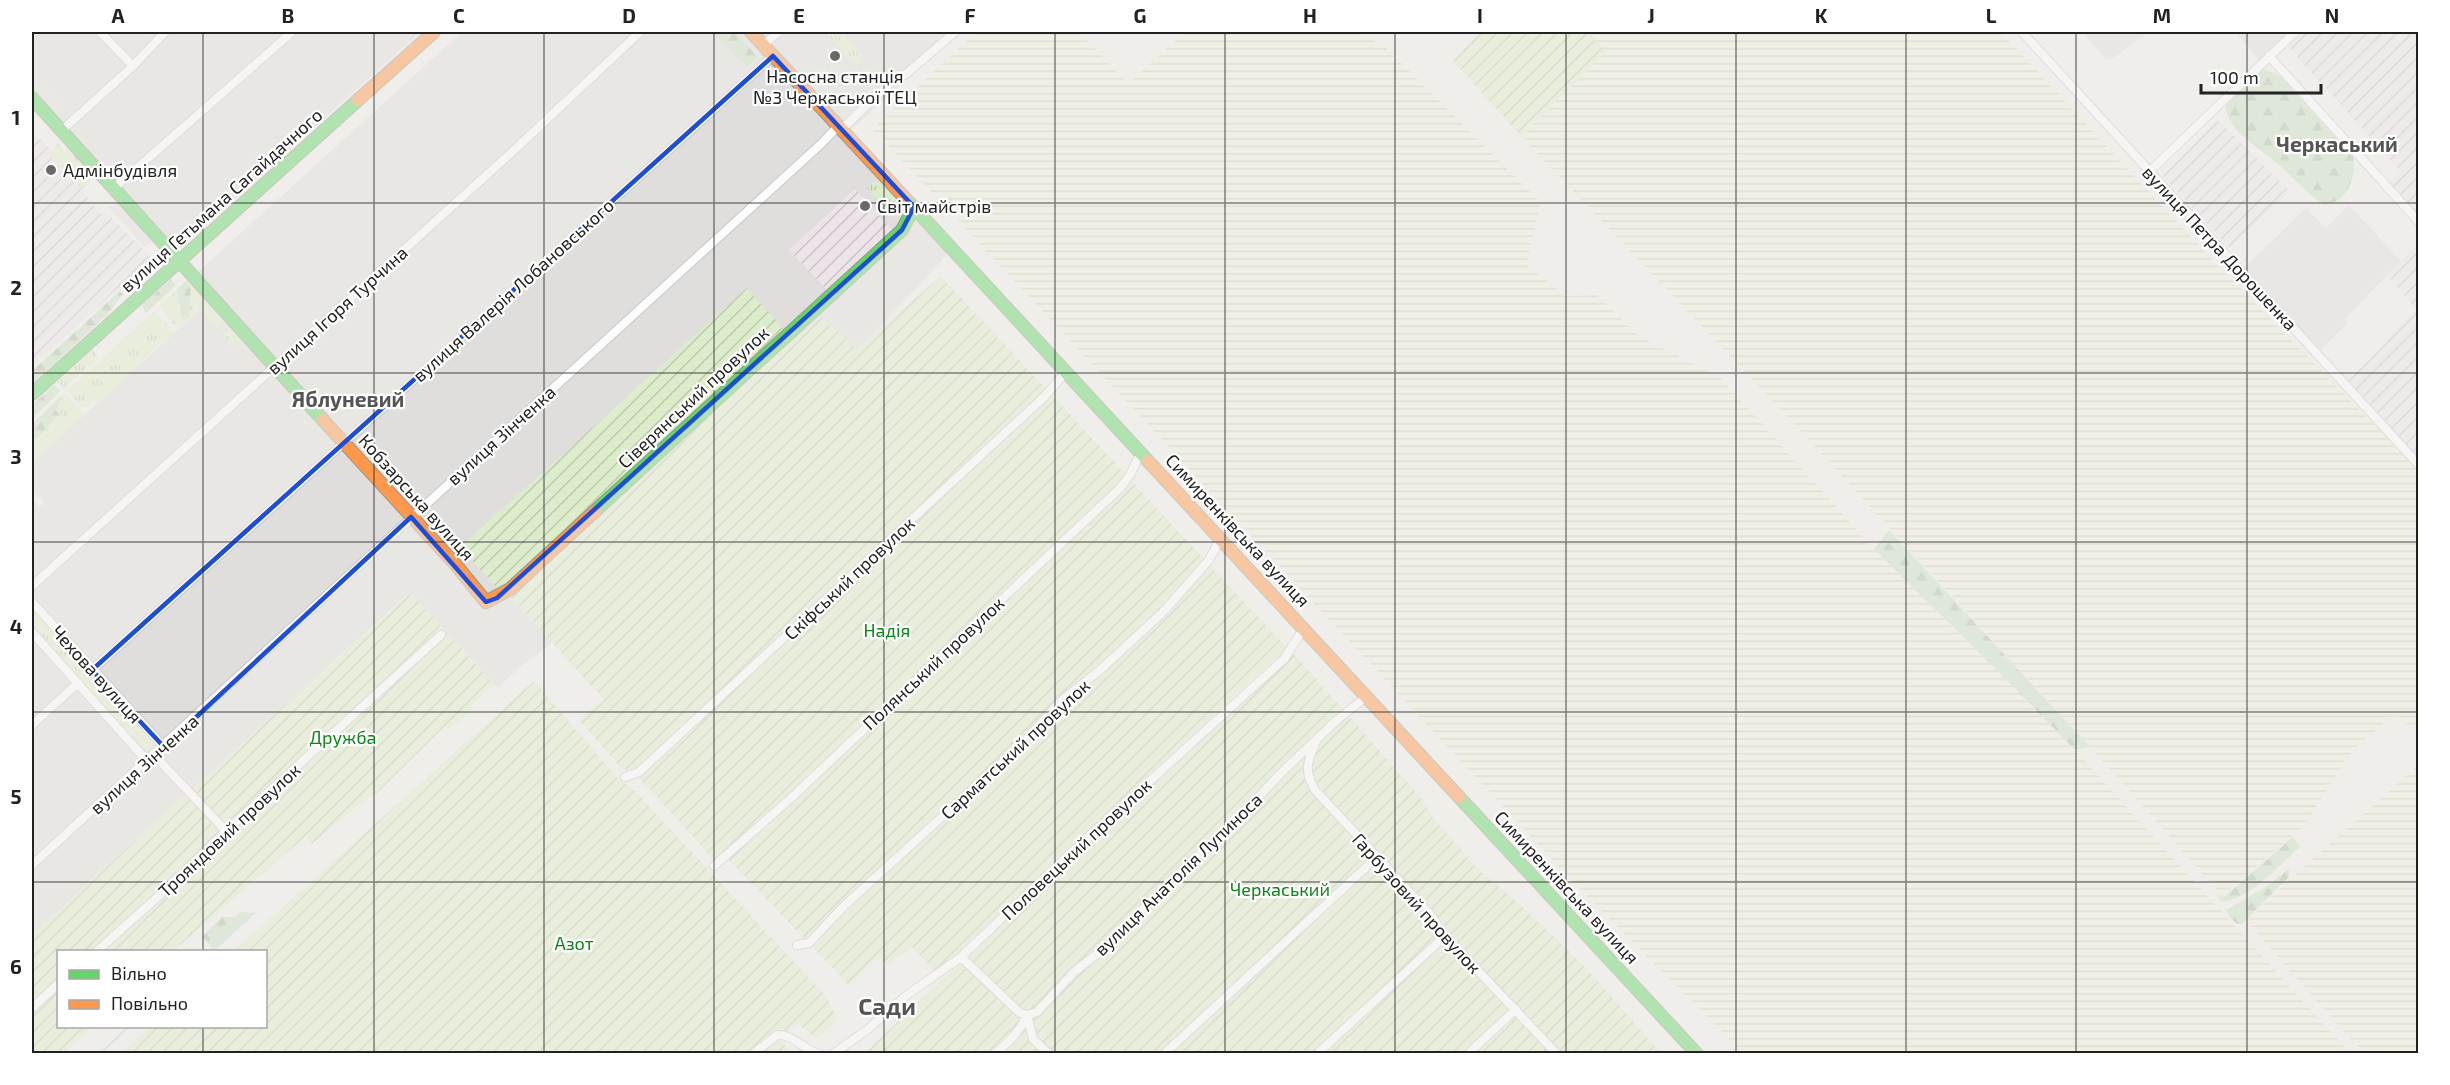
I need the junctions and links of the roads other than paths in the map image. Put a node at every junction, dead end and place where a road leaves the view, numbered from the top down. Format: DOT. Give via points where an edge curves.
graph roads {
  1 [pos="100,32"];
  2 [pos="165,32"];
  3 [pos="292,32"];
  4 [pos="434,32"];
  5 [pos="640,32"];
  6 [pos="751,32"];
  7 [pos="779,32"];
  8 [pos="955,32"];
  9 [pos="2022,32"];
  10 [pos="2295,32"];
  11 [pos="763,45"];
  12 [pos="773,56"];
  13 [pos="2269,56"];
  14 [pos="133,66"];
  15 [pos="32,98"];
  16 [pos="840,128"];
  17 [pos="61,131"];
  18 [pos="2149,172"];
  19 [pos="112,190"];
  20 [pos="914,207"];
  21 [pos="2418,221"];
  22 [pos="179,263"];
  23 [pos="274,367"];
  24 [pos="1066,372"];
  25 [pos="32,394"];
  26 [pos="343,442"];
  27 [pos="1141,452"];
  28 [pos="2418,464"];
  29 [pos="411,517"];
  30 [pos="1221,538"];
  31 [pos="32,586"];
  32 [pos="32,602"];
  33 [pos="486,602"];
  34 [pos="1304,628"];
  35 [pos="32,632"];
  36 [pos="441,634"];
  37 [pos="92,670"];
  38 [pos="78,683"];
  39 [pos="1367,696"];
  40 [pos="32,725"];
  41 [pos="1316,740"];
  42 [pos="164,747"];
  43 [pos="150,758"];
  44 [pos="626,777"];
  45 [pos="226,831"];
  46 [pos="1376,858"];
  47 [pos="32,865"];
  48 [pos="714,866"];
  49 [pos="1445,936"];
  50 [pos="797,945"];
  51 [pos="97,950"];
  52 [pos="961,957"];
  53 [pos="57,985"];
  54 [pos="32,1008"];
  55 [pos="1516,1009"];
  56 [pos="1027,1015"];
  57 [pos="753,1053"];
  58 [pos="819,1053"];
  59 [pos="832,1053"];
  60 [pos="994,1053"];
  61 [pos="1049,1053"];
  62 [pos="1164,1053"];
  63 [pos="1317,1053"];
  64 [pos="1468,1053"];
  65 [pos="1557,1053"];
  66 [pos="1697,1053"];
  1 -- 14 [label="street"];
  2 -- 14 [label="street"];
  3 -- 19 [label="street"];
  4 -- 22 [label="main road, вулиця Гетьмана Сагайдачного"];
  5 -- 23 [label="street, вулиця Ігоря Турчина"];
  6 -- 11 [label="main road, Симиренківська вулиця"];
  7 -- 11 [label="street"];
  8 -- 16 [label="street, вулиця Зінченка"];
  9 -- 18 [label="street, вулиця Петра Дорошенка"];
  10 -- 13 [label="street"];
  11 -- 12 [label="main road, Симиренківська вулиця"];
  12 -- 16 [label="main road, Симиренківська вулиця"];
  12 -- 26 [label="street, вулиця Валерія Лобановського"];
  13 -- 18 [label="street"];
  13 -- 21 [label="street"];
  14 -- 17 [label="street"];
  15 -- 17 [label="main road, Кобзарська вулиця"];
  16 -- 20 [label="main road, Симиренківська вулиця"];
  16 -- 29 [label="street, вулиця Зінченка"];
  17 -- 19 [label="main road, Кобзарська вулиця"];
  18 -- 28 [label="street, вулиця Петра Дорошенка"];
  19 -- 22 [label="main road, Кобзарська вулиця"];
  20 -- 24 [label="main road, Симиренківська вулиця"];
  20 -- 33 [label="main road, Сіверянський провулок" via="902,230 510,589"];
  22 -- 23 [label="main road, Кобзарська вулиця"];
  22 -- 25 [label="main road, вулиця Гетьмана Сагайдачного"];
  23 -- 26 [label="main road, Кобзарська вулиця"];
  23 -- 31 [label="street, вулиця Ігоря Турчина"];
  24 -- 27 [label="main road, Симиренківська вулиця"];
  24 -- 44 [label="street, Скіфський провулок" via="1044,397 648,764"];
  26 -- 29 [label="main road, Кобзарська вулиця"];
  26 -- 37 [label="street, вулиця Валерія Лобановського"];
  27 -- 30 [label="main road, Симиренківська вулиця"];
  27 -- 48 [label="street, Полянський провулок" via="1120,488"];
  29 -- 33 [label="main road, Кобзарська вулиця"];
  29 -- 42 [label="street, вулиця Зінченка"];
  30 -- 34 [label="main road, Симиренківська вулиця"];
  30 -- 50 [label="street, Сарматський провулок" via="1209,560 1163,612 1061,701 1022,744 843,906 809,943"];
  32 -- 37 [label="street, Чехова вулиця"];
  34 -- 39 [label="main road, Симиренківська вулиця"];
  34 -- 52 [label="street, Половецький провулок" via="1284,659"];
  35 -- 38 [label="street, Чехова вулиця"];
  36 -- 45 [label="street, Трояндовий провулок"];
  37 -- 42 [label="street, Чехова вулиця"];
  38 -- 40 [label="street"];
  38 -- 43 [label="street, Чехова вулиця"];
  39 -- 41 [label="street, вулиця Анатолія Лупиноса"];
  39 -- 66 [label="main road, Симиренківська вулиця"];
  41 -- 46 [label="street, Гарбузовий провулок" via="1306,767 1314,790"];
  41 -- 56 [label="street, вулиця Анатолія Лупиноса" via="1226,832 1074,972 1037,1012"];
  42 -- 43 [label="street, вулиця Зінченка"];
  43 -- 45 [label="street, Чехова вулиця"];
  43 -- 47 [label="street, вулиця Зінченка"];
  45 -- 51 [label="street, Трояндовий провулок"];
  46 -- 49 [label="street, Гарбузовий провулок" via="1430,914"];
  46 -- 62 [label="street"];
  49 -- 55 [label="street, Гарбузовий провулок"];
  49 -- 63 [label="street"];
  52 -- 56 [label="street" via="1020,1013"];
  52 -- 59 [label="street, Половецький провулок"];
  53 -- 54 [label="street"];
  55 -- 64 [label="street"];
  55 -- 65 [label="street, Гарбузовий провулок"];
  56 -- 60 [label="street, вулиця Анатолія Лупиноса" via="1023,1026"];
  56 -- 61 [label="street" via="1034,1039"];
  57 -- 58 [label="street" via="777,1035 791,1037 805,1049"];
}
